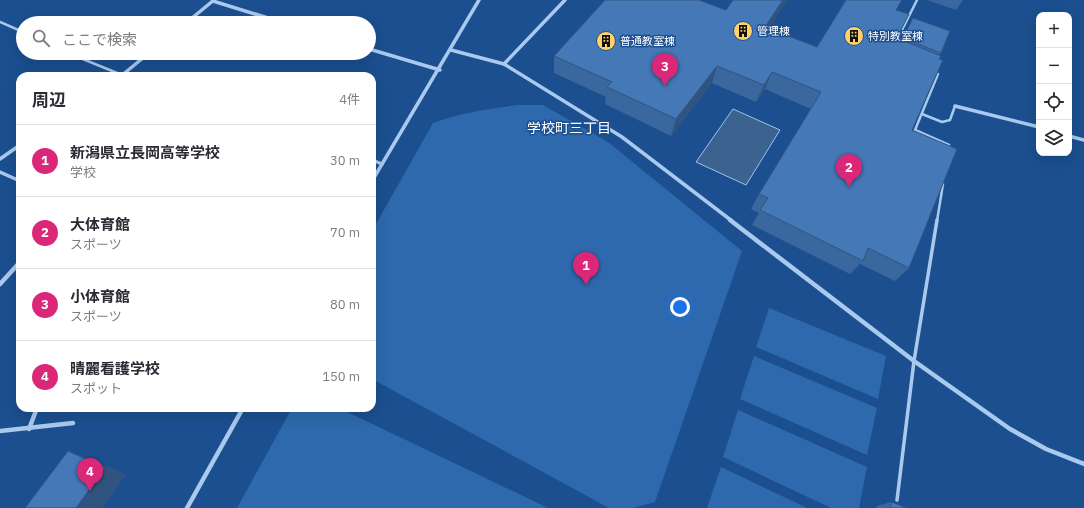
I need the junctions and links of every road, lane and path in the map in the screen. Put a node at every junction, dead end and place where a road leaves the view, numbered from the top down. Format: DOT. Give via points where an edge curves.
graph roads {
  1 [pos="212,0"];
  2 [pos="479,0"];
  3 [pos="565,0"];
  4 [pos="917,0"];
  5 [pos="194,16"];
  6 [pos="262,16"];
  7 [pos="0,22"];
  8 [pos="16,29"];
  9 [pos="896,41"];
  10 [pos="451,50"];
  11 [pos="376,51"];
  12 [pos="84,60"];
  13 [pos="141,60"];
  14 [pos="504,64"];
  15 [pos="440,70"];
  16 [pos="931,71"];
  17 [pos="111,72"];
  18 [pos="128,72"];
  19 [pos="955,106"];
  20 [pos="922,114"];
  21 [pos="1036,126"];
  22 [pos="1072,137"];
  23 [pos="1084,140"];
  24 [pos="16,149"];
  25 [pos="948,152"];
  26 [pos="0,159"];
  27 [pos="376,162"];
  28 [pos="382,164"];
  29 [pos="0,172"];
  30 [pos="376,174"];
  31 [pos="16,178"];
  32 [pos="943,183"];
  33 [pos="16,266"];
  34 [pos="0,284"];
  35 [pos="914,361"];
  36 [pos="35,412"];
  37 [pos="241,412"];
  38 [pos="73,423"];
  39 [pos="29,429"];
  40 [pos="0,431"];
  41 [pos="1084,464"];
  42 [pos="897,500"];
  43 [pos="187,508"];
  1 -- 5 [label="street"];
  1 -- 6 [label="street"];
  2 -- 10 [label="street"];
  3 -- 14 [label="street"];
  4 -- 9 [label="lane"];
  7 -- 8 [label="lane"];
  10 -- 14 [label="street"];
  10 -- 15 [label="street"];
  11 -- 15 [label="street"];
  12 -- 17 [label="lane"];
  13 -- 18 [label="street"];
  14 -- 35 [label="street" via="622,138"];
  15 -- 28 [label="street"];
  16 -- 20 [label="lane" via="938,74"];
  19 -- 20 [label="lane" via="950,120 942,122"];
  19 -- 21 [label="street"];
  20 -- 25 [label="lane" via="915,130 949,144"];
  22 -- 23 [label="street"];
  24 -- 26 [label="street"];
  27 -- 28 [label="street"];
  28 -- 30 [label="street"];
  29 -- 31 [label="street"];
  32 -- 35 [label="lane"];
  33 -- 34 [label="street"];
  35 -- 41 [label="street" via="1010,429"];
  35 -- 42 [label="lane"];
  36 -- 39 [label="street"];
  37 -- 43 [label="street"];
  38 -- 39 [label="street"];
  39 -- 40 [label="street"];
}
